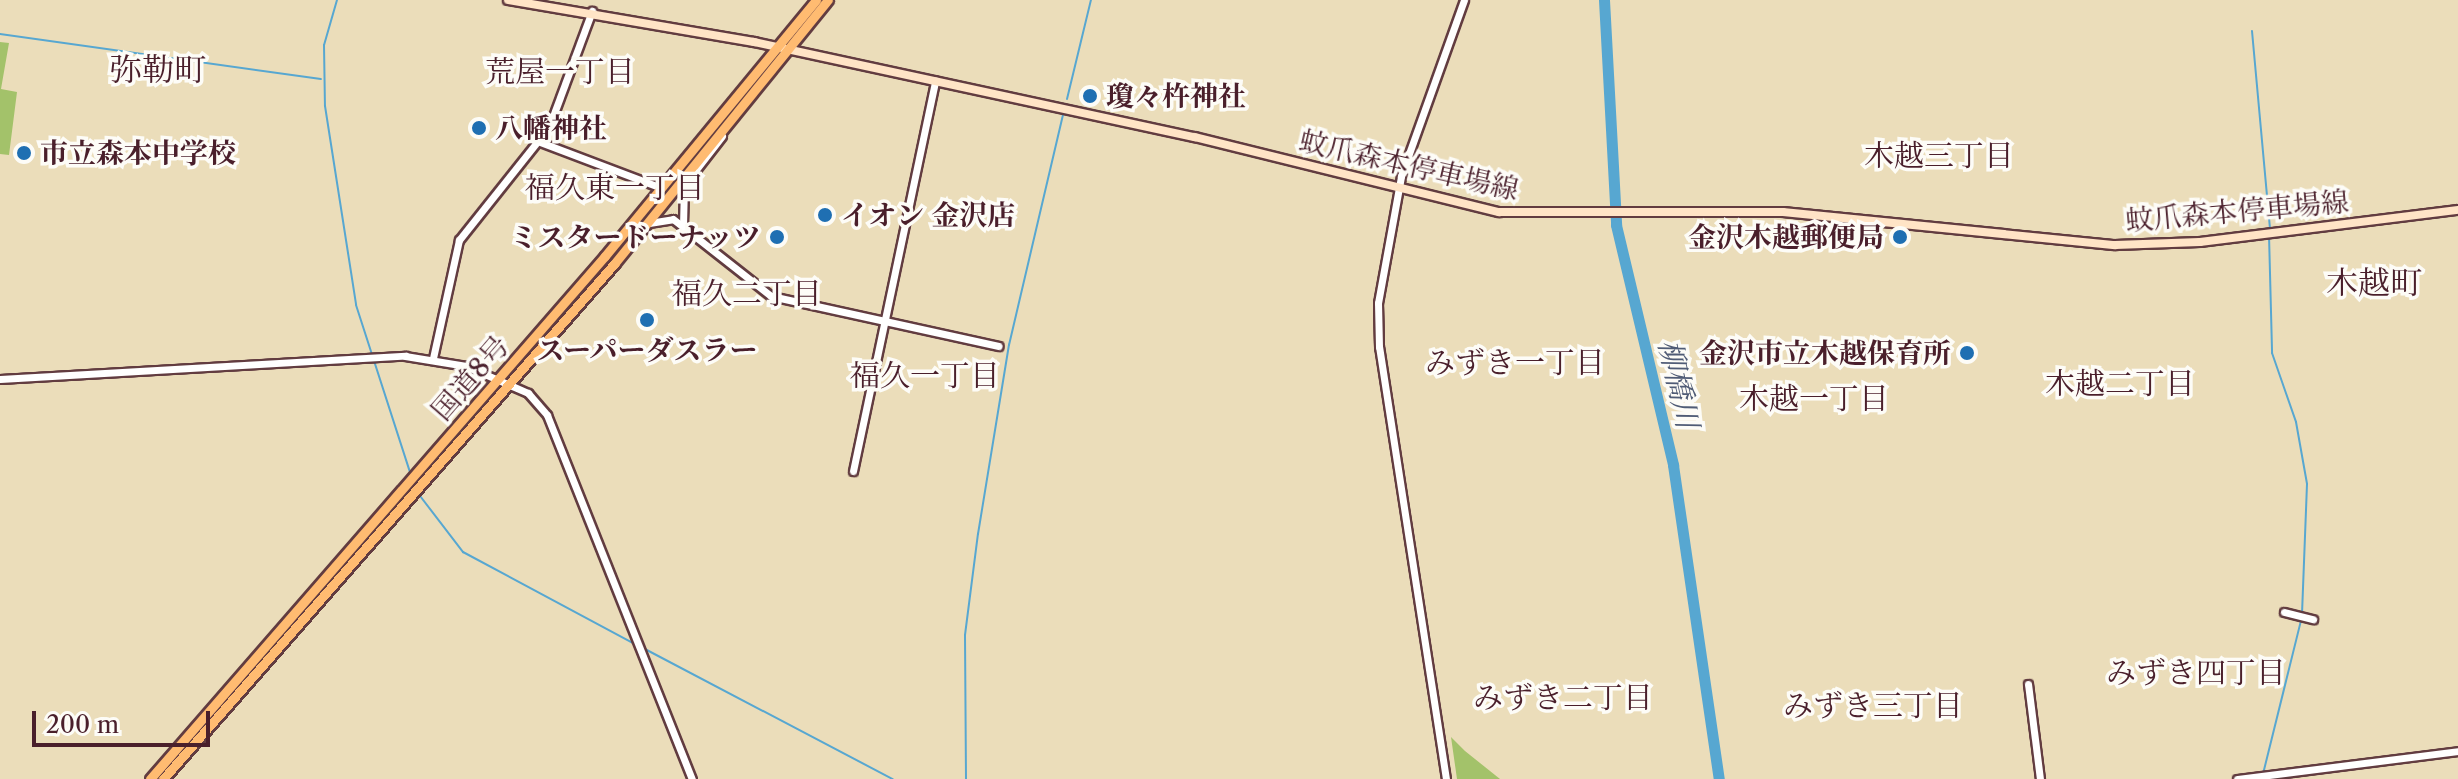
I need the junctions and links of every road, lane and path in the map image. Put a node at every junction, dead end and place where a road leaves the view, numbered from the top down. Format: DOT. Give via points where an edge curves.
graph roads {
  1 [pos="508,0"];
  2 [pos="816,0"];
  3 [pos="828,0"];
  4 [pos="1464,0"];
  5 [pos="592,11"];
  6 [pos="754,42"];
  7 [pos="787,49"];
  8 [pos="761,72"];
  9 [pos="935,81"];
  10 [pos="731,125"];
  11 [pos="540,142"];
  12 [pos="662,188"];
  13 [pos="1398,190"];
  14 [pos="2458,210"];
  15 [pos="647,224"];
  16 [pos="683,227"];
  17 [pos="884,320"];
  18 [pos="999,346"];
  19 [pos="433,358"];
  20 [pos="0,379"];
  21 [pos="503,381"];
  22 [pos="853,471"];
  23 [pos="406,491"];
  24 [pos="2284,612"];
  25 [pos="2313,619"];
  26 [pos="2028,684"];
  27 [pos="2458,751"];
  28 [pos="2245,778"];
  29 [pos="150,779"];
  30 [pos="163,779"];
  31 [pos="692,779"];
  32 [pos="1446,779"];
  33 [pos="2040,779"];
  34 [pos="2237,779"];
  1 -- 5 [label="main road, 蚊爪森本停車場線"];
  2 -- 7 [label="highway, 国道8号"];
  3 -- 7 [label="highway, 国道8号"];
  4 -- 13 [label="street"];
  5 -- 6 [label="main road, 蚊爪森本停車場線"];
  5 -- 11 [label="street"];
  6 -- 7 [label="main road, 蚊爪森本停車場線"];
  6 -- 8 [label="main road" via="764,53"];
  7 -- 8 [label="highway, 国道8号"];
  7 -- 9 [label="main road, 蚊爪森本停車場線"];
  7 -- 10 [label="highway, 国道8号"];
  8 -- 12 [label="highway, 国道8号"];
  9 -- 13 [label="main road, 蚊爪森本停車場線"];
  9 -- 17 [label="street"];
  10 -- 15 [label="highway, 国道8号"];
  10 -- 16 [label="street" via="684,185"];
  11 -- 12 [label="street"];
  11 -- 19 [label="street" via="459,240"];
  12 -- 21 [label="highway, 国道8号"];
  13 -- 14 [label="main road, 蚊爪森本停車場線" via="1499,212 1783,212 2115,245"];
  13 -- 32 [label="street" via="1378,303 1379,347"];
  15 -- 16 [label="street" via="664,217"];
  15 -- 21 [label="highway, 国道8号"];
  16 -- 17 [label="street" via="771,296"];
  17 -- 18 [label="street"];
  17 -- 22 [label="street"];
  19 -- 20 [label="street"];
  19 -- 21 [label="street"];
  21 -- 23 [label="highway, 国道8号"];
  21 -- 31 [label="street" via="547,415"];
  23 -- 29 [label="highway, 国道8号"];
  23 -- 30 [label="highway, 国道8号"];
  24 -- 25 [label="street"];
  26 -- 33 [label="street"];
  27 -- 28 [label="street"];
  28 -- 34 [label="street"];
}
